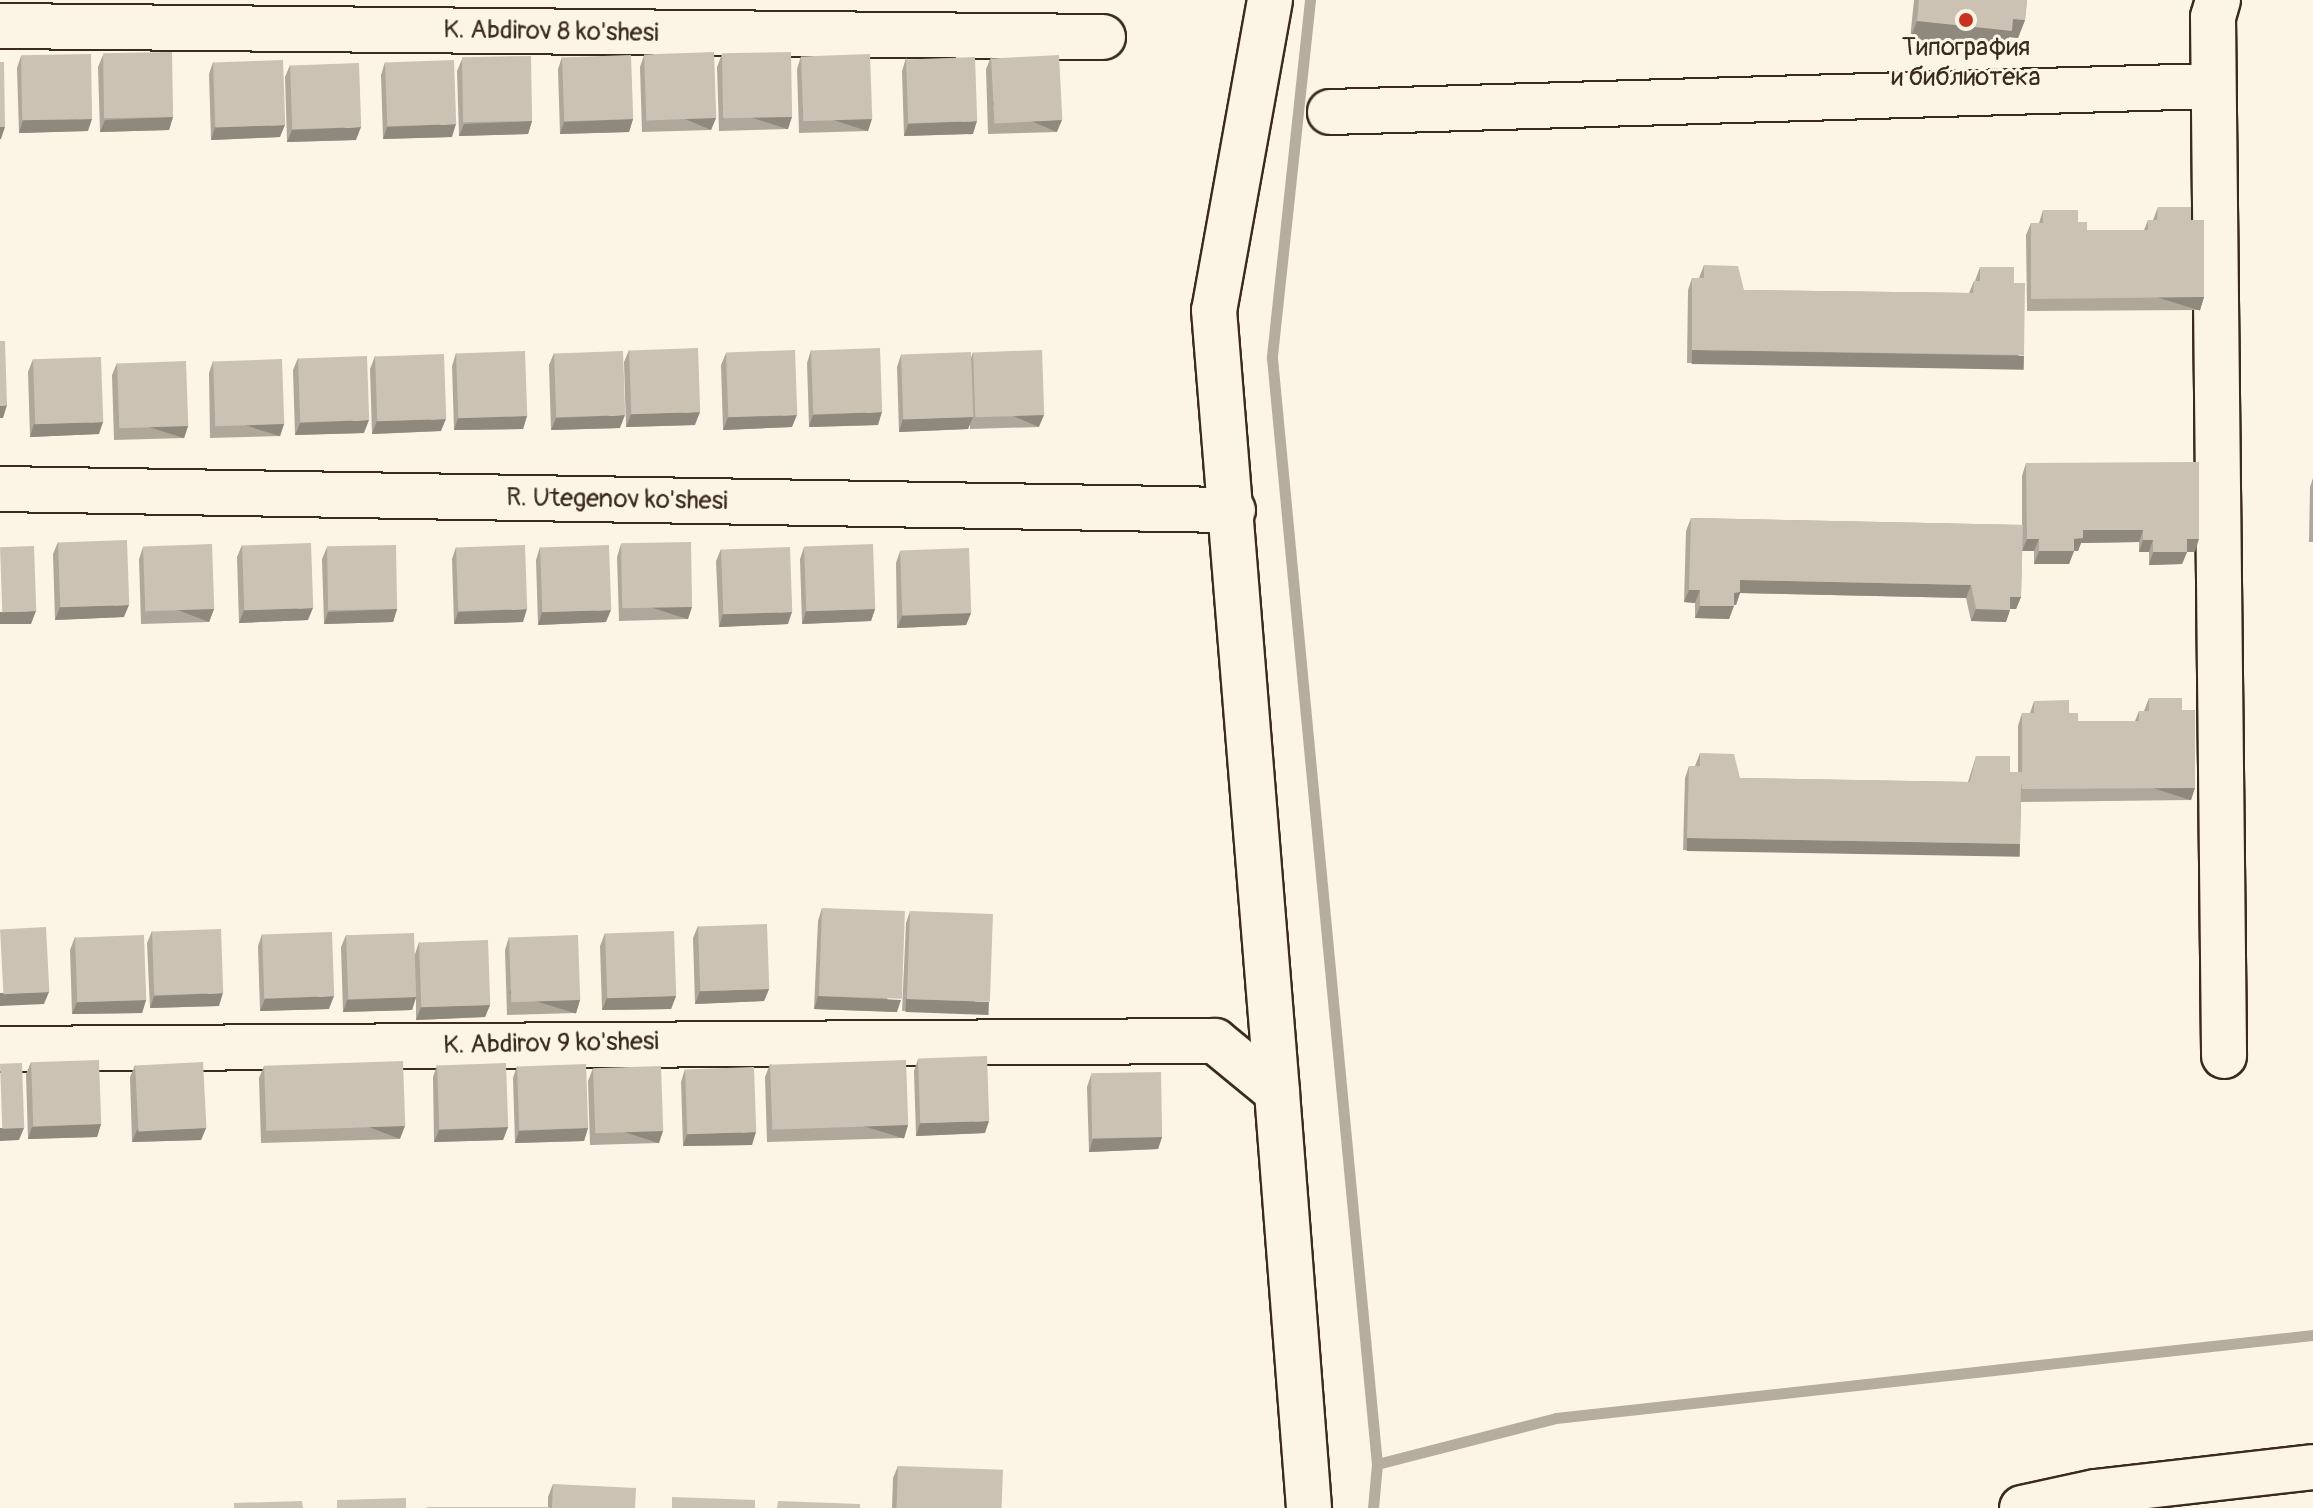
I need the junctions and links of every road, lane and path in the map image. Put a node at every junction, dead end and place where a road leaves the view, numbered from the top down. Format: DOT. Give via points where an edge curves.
graph roads {
  1 [pos="1270,0"];
  2 [pos="2218,0"];
  3 [pos="0,26"];
  4 [pos="1103,37"];
  5 [pos="2213,86"];
  6 [pos="1330,112"];
  7 [pos="0,489"];
  8 [pos="1233,510"];
  9 [pos="0,1049"];
  10 [pos="2224,1056"];
  11 [pos="1277,1092"];
  12 [pos="2313,1467"];
  13 [pos="1309,1508"];
  14 [pos="2022,1508"];
  1 -- 8 [label="street" via="1214,310"];
  2 -- 5 [label="street" via="2213,17"];
  3 -- 4 [label="street, K. Abdirov 8 ko'shesi"];
  5 -- 6 [label="street"];
  5 -- 10 [label="street"];
  7 -- 8 [label="street, R. Utegenov ko'shesi"];
  8 -- 11 [label="street"];
  9 -- 11 [label="street, K. Abdirov 9 ko'shesi" via="1215,1041"];
  11 -- 13 [label="street"];
  12 -- 14 [label="street" via="2095,1492"];
}
